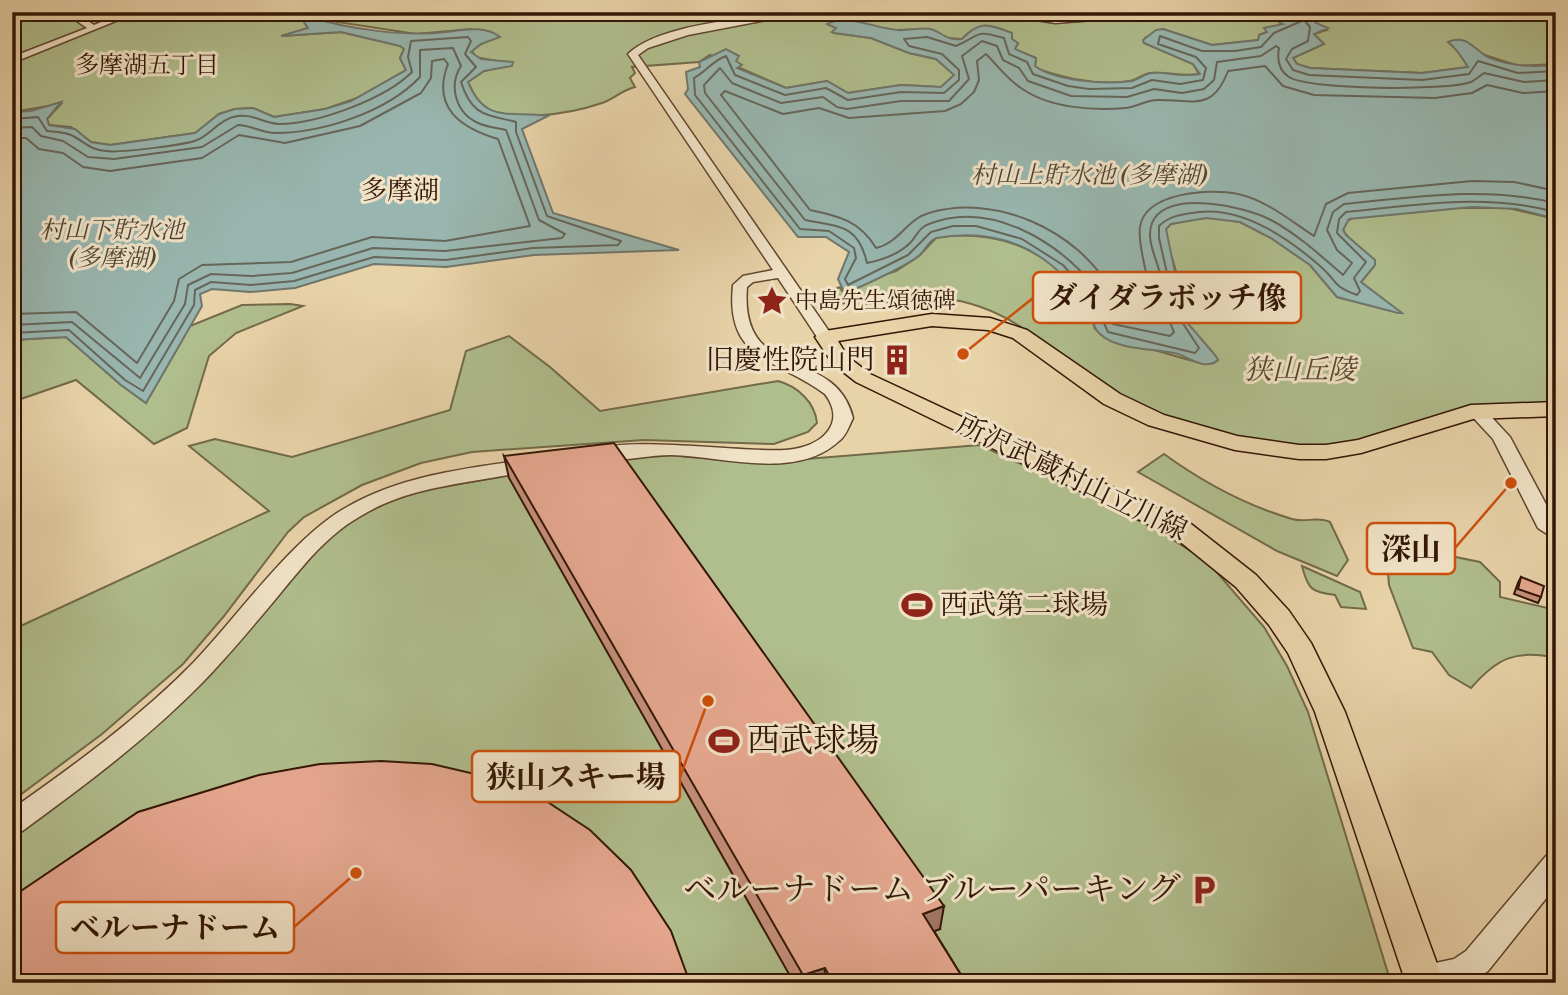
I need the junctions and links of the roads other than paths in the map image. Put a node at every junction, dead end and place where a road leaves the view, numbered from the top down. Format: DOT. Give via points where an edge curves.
graph roads {
  1 [pos="68,12"];
  2 [pos="134,12"];
  3 [pos="804,12"];
  4 [pos="997,12"];
  5 [pos="1059,12"];
  6 [pos="1193,12"];
  7 [pos="775,14"];
  8 [pos="1073,18"];
  9 [pos="92,27"];
  10 [pos="12,60"];
  11 [pos="780,273"];
  12 [pos="837,341"];
  13 [pos="1556,409"];
  14 [pos="1477,412"];
  15 [pos="575,458"];
  16 [pos="546,463"];
  17 [pos="1556,534"];
  18 [pos="12,824"];
  19 [pos="1556,865"];
  20 [pos="1424,980"];
  1 -- 9 [label="street"];
  2 -- 9 [label="street"];
  3 -- 7 [label="street"];
  4 -- 8 [label="street"];
  5 -- 8 [label="street"];
  6 -- 8 [label="street"];
  7 -- 11 [label="street" via="687,33 634,54"];
  9 -- 10 [label="street"];
  11 -- 12 [label="street"];
  11 -- 15 [label="street" via="740,285 743,331 756,347 837,397 844,418 831,440 780,457 668,450"];
  12 -- 14 [label="main road" via="932,320 990,324 1020,334 1112,398 1156,420 1235,443 1299,452 1361,446"];
  12 -- 20 [label="main road, 所沢武蔵村山立川線" via="863,378 1168,522 1246,580 1291,634 1315,676"];
  13 -- 14 [label="main road"];
  14 -- 17 [label="street" via="1501,437 1545,524"];
  16 -- 18 [label="street" via="413,486 351,513 315,540 148,720"];
  19 -- 20 [label="street" via="1477,961 1459,972"];
}
